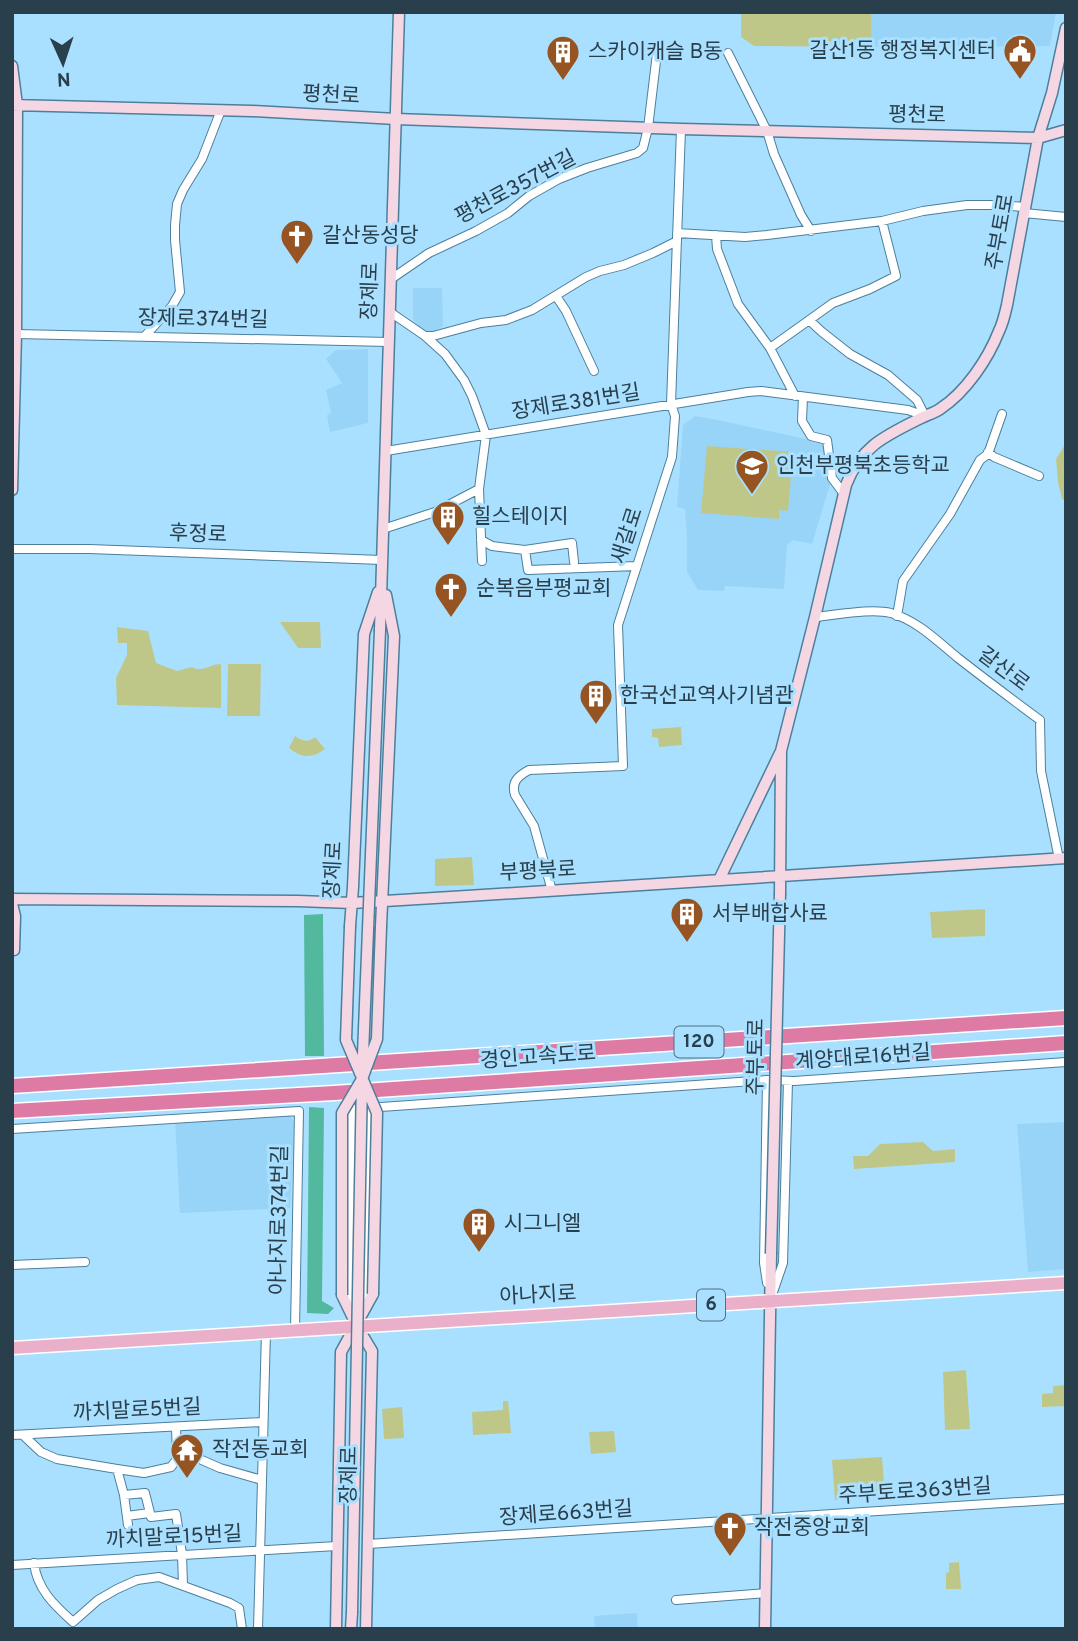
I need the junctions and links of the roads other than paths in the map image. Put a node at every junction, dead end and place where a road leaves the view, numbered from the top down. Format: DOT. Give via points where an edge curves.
graph roads {
  1 [pos="399,12"];
  2 [pos="1066,28"];
  3 [pos="657,53"];
  4 [pos="728,53"];
  5 [pos="12,66"];
  6 [pos="15,105"];
  7 [pos="220,110"];
  8 [pos="396,119"];
  9 [pos="648,128"];
  10 [pos="681,129"];
  11 [pos="1066,130"];
  12 [pos="767,131"];
  13 [pos="1038,138"];
  14 [pos="1025,210"];
  15 [pos="1066,217"];
  16 [pos="882,222"];
  17 [pos="811,231"];
  18 [pos="716,235"];
  19 [pos="677,237"];
  20 [pos="391,279"];
  21 [pos="556,296"];
  22 [pos="390,312"];
  23 [pos="809,320"];
  24 [pos="145,336"];
  25 [pos="425,336"];
  26 [pos="15,339"];
  27 [pos="389,342"];
  28 [pos="770,348"];
  29 [pos="594,371"];
  30 [pos="799,397"];
  31 [pos="671,404"];
  32 [pos="1002,414"];
  33 [pos="925,416"];
  34 [pos="486,435"];
  35 [pos="386,451"];
  36 [pos="988,452"];
  37 [pos="1039,476"];
  38 [pos="479,489"];
  39 [pos="12,490"];
  40 [pos="844,494"];
  41 [pos="383,529"];
  42 [pos="481,540"];
  43 [pos="12,550"];
  44 [pos="525,550"];
  45 [pos="382,560"];
  46 [pos="482,561"];
  47 [pos="574,562"];
  48 [pos="637,566"];
  49 [pos="382,579"];
  50 [pos="897,616"];
  51 [pos="816,617"];
  52 [pos="781,751"];
  53 [pos="1062,858"];
  54 [pos="780,876"];
  55 [pos="719,880"];
  56 [pos="552,891"];
  57 [pos="12,902"];
  58 [pos="382,902"];
  59 [pos="352,903"];
  60 [pos="14,950"];
  61 [pos="1066,1018"];
  62 [pos="1066,1043"];
  63 [pos="1066,1062"];
  64 [pos="362,1079"];
  65 [pos="767,1080"];
  66 [pos="788,1081"];
  67 [pos="12,1086"];
  68 [pos="766,1100"];
  69 [pos="787,1100"];
  70 [pos="369,1108"];
  71 [pos="12,1111"];
  72 [pos="12,1129"];
  73 [pos="85,1262"];
  74 [pos="12,1265"];
  75 [pos="1066,1283"];
  76 [pos="770,1301"];
  77 [pos="357,1326"];
  78 [pos="295,1330"];
  79 [pos="266,1332"];
  80 [pos="12,1348"];
  81 [pos="263,1422"];
  82 [pos="176,1427"];
  83 [pos="12,1435"];
  84 [pos="23,1435"];
  85 [pos="177,1459"];
  86 [pos="117,1469"];
  87 [pos="262,1480"];
  88 [pos="124,1495"];
  89 [pos="1066,1499"];
  90 [pos="149,1513"];
  91 [pos="767,1518"];
  92 [pos="368,1544"];
  93 [pos="337,1546"];
  94 [pos="260,1550"];
  95 [pos="182,1554"];
  96 [pos="34,1563"];
  97 [pos="12,1564"];
  98 [pos="183,1585"];
  99 [pos="766,1593"];
  100 [pos="676,1600"];
  101 [pos="242,1629"];
  102 [pos="258,1629"];
  103 [pos="336,1629"];
  104 [pos="351,1629"];
  105 [pos="366,1629"];
  106 [pos="765,1629"];
  1 -- 8 [label="main road, 장제로"];
  2 -- 13 [label="main road, 주부토로"];
  3 -- 9 [label="street"];
  4 -- 12 [label="street"];
  5 -- 6 [label="main road"];
  6 -- 7 [label="main road, 평천로"];
  6 -- 26 [label="main road"];
  7 -- 8 [label="main road, 평천로"];
  7 -- 24 [label="street" via="202,159 177,204 180,292"];
  8 -- 9 [label="main road, 평천로"];
  8 -- 20 [label="main road, 장제로"];
  9 -- 10 [label="main road, 평천로"];
  9 -- 20 [label="street, 평천로357번길" via="637,153 559,179"];
  10 -- 12 [label="main road, 평천로"];
  10 -- 19 [label="street, 새갈로"];
  11 -- 13 [label="main road, 평천로"];
  12 -- 13 [label="main road, 평천로"];
  12 -- 17 [label="street"];
  13 -- 14 [label="main road, 주부토로"];
  14 -- 15 [label="street"];
  14 -- 16 [label="street" via="967,205"];
  14 -- 33 [label="main road, 주부토로" via="999,331 966,385"];
  16 -- 17 [label="street"];
  16 -- 23 [label="street" via="896,276 833,303"];
  17 -- 18 [label="street"];
  18 -- 19 [label="street"];
  18 -- 28 [label="street" via="738,304"];
  19 -- 21 [label="street"];
  19 -- 31 [label="street, 새갈로"];
  20 -- 22 [label="main road, 장제로"];
  21 -- 25 [label="street" via="506,320"];
  21 -- 29 [label="street"];
  22 -- 25 [label="street, 장제로381번길"];
  22 -- 27 [label="main road, 장제로"];
  23 -- 28 [label="street"];
  23 -- 33 [label="street" via="850,354 888,375 917,400"];
  24 -- 26 [label="street, 장제로374번길"];
  24 -- 27 [label="street, 장제로374번길"];
  25 -- 34 [label="street, 장제로381번길" via="464,380"];
  26 -- 39 [label="main road"];
  27 -- 35 [label="main road, 장제로"];
  28 -- 30 [label="street"];
  30 -- 31 [label="street, 장제로381번길" via="761,391"];
  30 -- 33 [label="street, 장제로381번길"];
  30 -- 40 [label="street" via="802,421 811,436 827,440 832,478"];
  31 -- 34 [label="street, 장제로381번길"];
  31 -- 48 [label="street, 새갈로" via="675,416 672,457"];
  32 -- 36 [label="street"];
  33 -- 40 [label="main road, 주부토로" via="867,451 851,471"];
  34 -- 35 [label="street, 장제로381번길"];
  34 -- 38 [label="street, 장제로381번길"];
  35 -- 41 [label="main road, 장제로"];
  36 -- 37 [label="street"];
  36 -- 50 [label="street" via="903,581"];
  38 -- 41 [label="street" via="435,512"];
  38 -- 42 [label="street, 장제로381번길"];
  40 -- 51 [label="main road, 주부토로"];
  41 -- 45 [label="main road, 장제로"];
  42 -- 44 [label="street"];
  42 -- 46 [label="street, 장제로381번길"];
  43 -- 45 [label="street, 후정로"];
  44 -- 47 [label="street" via="572,543"];
  44 -- 48 [label="street" via="528,570"];
  45 -- 49 [label="main road, 장제로"];
  48 -- 56 [label="street, 새갈로" via="618,625 623,766 529,770 514,782 515,795 534,826"];
  49 -- 58 [label="main road, 장제로" via="394,636"];
  49 -- 59 [label="main road, 장제로" via="364,634"];
  49 -- 64 [label="main road, 장제로, bridge"];
  50 -- 51 [label="street, 갈산로" via="877,611"];
  50 -- 53 [label="street, 갈산로" via="928,632 1040,720 1041,771"];
  51 -- 52 [label="main road, 주부토로"];
  52 -- 54 [label="main road, 주부토로"];
  52 -- 55 [label="main road"];
  53 -- 54 [label="main road, 부평북로"];
  54 -- 55 [label="main road, 부평북로"];
  54 -- 76 [label="main road, 주부토로, bridge"];
  55 -- 56 [label="main road, 부평북로"];
  56 -- 58 [label="main road, 부평북로"];
  57 -- 59 [label="main road, 부평북로"];
  57 -- 60 [label="main road"];
  58 -- 59 [label="main road, 부평북로"];
  58 -- 64 [label="main road, 장제로, bridge" via="377,1039"];
  59 -- 64 [label="main road, 장제로, bridge" via="346,1040"];
  61 -- 67 [label="highway, 경인고속도로 / 120"];
  62 -- 71 [label="highway, 경인고속도로 / 120"];
  63 -- 66 [label="street, 계양대로16번길"];
  64 -- 77 [label="main road, 장제로, bridge" via="376,1113 373,1294"];
  64 -- 77 [label="main road, 장제로, bridge" via="342,1113 342,1295"];
  64 -- 104 [label="main road, 장제로, bridge"];
  65 -- 66 [label="street, 계양대로16번길"];
  65 -- 68 [label="street"];
  65 -- 70 [label="street, 계양대로16번길"];
  66 -- 69 [label="street"];
  68 -- 69 [label="street" via="776,1092"];
  68 -- 76 [label="street" via="764,1264"];
  69 -- 76 [label="street" via="783,1263"];
  70 -- 77 [label="street" via="364,1296"];
  70 -- 77 [label="street" via="352,1109 350,1296"];
  72 -- 78 [label="street, 아나지로374번길" via="299,1111"];
  73 -- 74 [label="street"];
  75 -- 76 [label="main road, 아나지로 / 6"];
  76 -- 77 [label="main road, 아나지로 / 6"];
  76 -- 91 [label="main road, 주부토로"];
  77 -- 78 [label="main road, 아나지로 / 6"];
  77 -- 92 [label="main road, 장제로" via="372,1351"];
  77 -- 93 [label="main road, 장제로" via="341,1352"];
  78 -- 79 [label="main road, 아나지로 / 6"];
  79 -- 80 [label="main road, 아나지로 / 6"];
  79 -- 81 [label="street"];
  81 -- 82 [label="street, 까치말로5번길"];
  81 -- 87 [label="street"];
  82 -- 84 [label="street, 까치말로5번길"];
  82 -- 85 [label="street"];
  83 -- 84 [label="street, 까치말로5번길"];
  84 -- 86 [label="street" via="41,1452 57,1459"];
  85 -- 86 [label="street" via="171,1466 144,1473"];
  85 -- 87 [label="street" via="195,1457"];
  86 -- 88 [label="street"];
  87 -- 94 [label="street"];
  88 -- 90 [label="street" via="145,1493"];
  88 -- 90 [label="street" via="128,1521"];
  89 -- 91 [label="street, 주부토로363번길"];
  90 -- 95 [label="street" via="151,1517 176,1514"];
  91 -- 92 [label="street, 장제로663번길"];
  91 -- 99 [label="main road, 주부토로"];
  92 -- 105 [label="main road, 장제로"];
  93 -- 94 [label="street, 까치말로15번길"];
  93 -- 103 [label="main road, 장제로"];
  94 -- 95 [label="street, 까치말로15번길"];
  94 -- 102 [label="street"];
  95 -- 96 [label="street, 까치말로15번길"];
  95 -- 98 [label="street"];
  96 -- 97 [label="street, 까치말로15번길"];
  96 -- 98 [label="street" via="48,1597 73,1622 98,1600 137,1580 159,1577"];
  98 -- 101 [label="street" via="239,1608"];
  99 -- 100 [label="street"];
  99 -- 106 [label="main road, 주부토로"];
}
